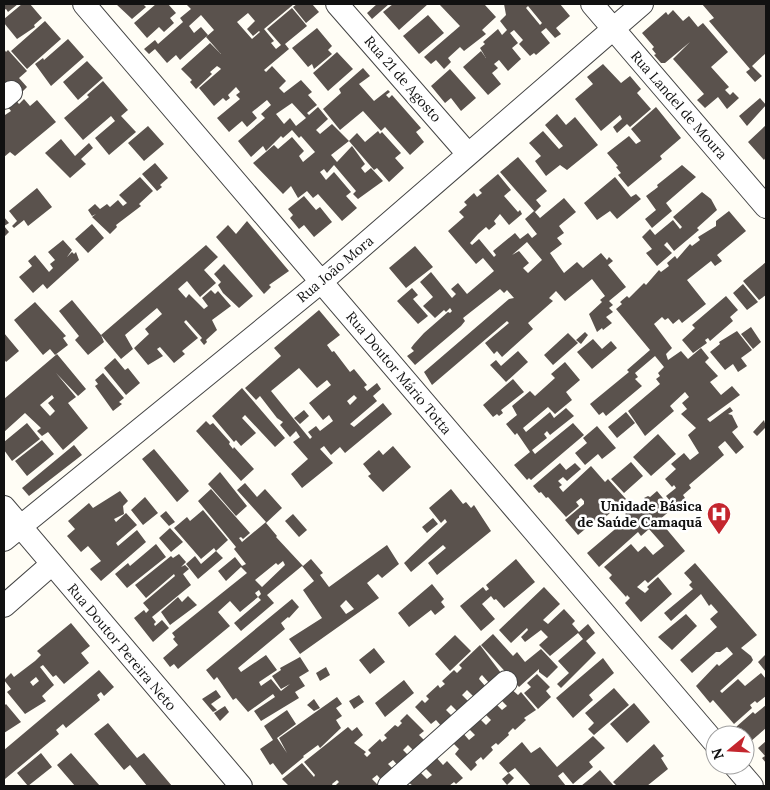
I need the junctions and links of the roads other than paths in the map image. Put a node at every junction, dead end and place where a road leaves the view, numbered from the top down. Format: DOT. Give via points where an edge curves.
graph roads {
  1 [pos="84,4"];
  2 [pos="337,4"];
  3 [pos="592,4"];
  4 [pos="642,4"];
  5 [pos="614,29"];
  6 [pos="468,154"];
  7 [pos="766,207"];
  8 [pos="321,282"];
  9 [pos="4,507"];
  10 [pos="12,534"];
  11 [pos="52,564"];
  12 [pos="4,606"];
  13 [pos="506,682"];
  14 [pos="705,731"];
  15 [pos="743,775"];
  16 [pos="241,786"];
  17 [pos="389,786"];
  18 [pos="752,786"];
  1 -- 8 [label="street, Rua Doutor Mário Totta"];
  2 -- 6 [label="street, Rua 21 de Agosto"];
  3 -- 5 [label="street, Rua Landel de Moura"];
  4 -- 5 [label="street, Rua João Mora"];
  5 -- 6 [label="street, Rua João Mora"];
  5 -- 7 [label="street, Rua Landel de Moura"];
  6 -- 8 [label="street, Rua João Mora"];
  8 -- 10 [label="street, Rua João Mora"];
  8 -- 14 [label="street, Rua Doutor Mário Totta"];
  9 -- 10 [label="street, Rua Doutor Pereira Neto"];
  10 -- 11 [label="street, Rua Doutor Pereira Neto"];
  11 -- 12 [label="street"];
  11 -- 16 [label="street, Rua Doutor Pereira Neto"];
  13 -- 17 [label="street"];
  15 -- 18 [label="street"];
}
